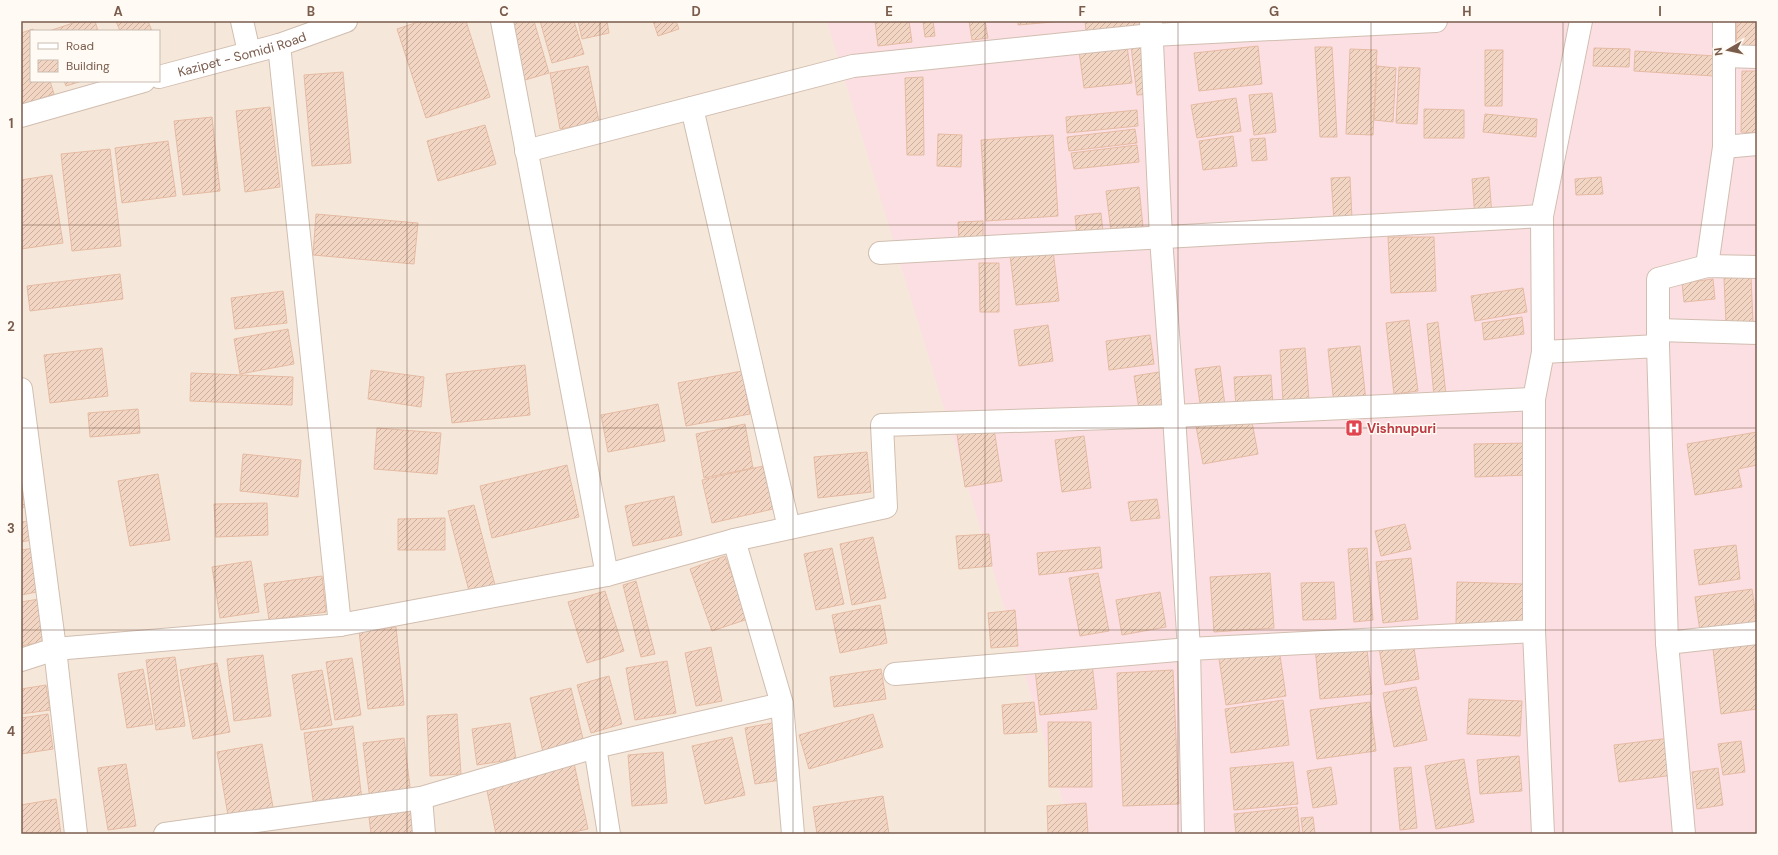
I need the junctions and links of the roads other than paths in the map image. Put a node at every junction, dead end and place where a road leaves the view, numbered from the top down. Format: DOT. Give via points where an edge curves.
graph roads {
  1 [pos="242,21"];
  2 [pos="346,21"];
  3 [pos="502,21"];
  4 [pos="1436,21"];
  5 [pos="1581,21"];
  6 [pos="1724,21"];
  7 [pos="1151,28"];
  8 [pos="279,45"];
  9 [pos="249,52"];
  10 [pos="1724,56"];
  11 [pos="1757,57"];
  12 [pos="160,77"];
  13 [pos="140,82"];
  14 [pos="692,108"];
  15 [pos="21,116"];
  16 [pos="1757,144"];
  17 [pos="1724,146"];
  18 [pos="526,151"];
  19 [pos="1542,216"];
  20 [pos="1161,238"];
  21 [pos="880,254"];
  22 [pos="1707,266"];
  23 [pos="1757,267"];
  24 [pos="1757,333"];
  25 [pos="1658,338"];
  26 [pos="1543,352"];
  27 [pos="21,389"];
  28 [pos="1534,399"];
  29 [pos="1174,416"];
  30 [pos="25,448"];
  31 [pos="789,528"];
  32 [pos="734,540"];
  33 [pos="607,575"];
  34 [pos="340,625"];
  35 [pos="1534,631"];
  36 [pos="1757,633"];
  37 [pos="1667,643"];
  38 [pos="55,649"];
  39 [pos="1189,649"];
  40 [pos="21,660"];
  41 [pos="895,674"];
  42 [pos="782,704"];
  43 [pos="595,746"];
  44 [pos="421,798"];
  45 [pos="76,834"];
  46 [pos="165,834"];
  47 [pos="424,834"];
  48 [pos="609,834"];
  49 [pos="793,834"];
  50 [pos="1193,834"];
  51 [pos="1543,834"];
  52 [pos="1684,834"];
  1 -- 9 [label="street"];
  2 -- 8 [label="street, Kazipet - Somidi Road"];
  3 -- 18 [label="street"];
  4 -- 7 [label="street"];
  5 -- 19 [label="street"];
  6 -- 10 [label="street"];
  7 -- 14 [label="street" via="853,66"];
  7 -- 20 [label="street"];
  8 -- 9 [label="street, Kazipet - Somidi Road"];
  8 -- 34 [label="street"];
  9 -- 12 [label="street, Kazipet - Somidi Road"];
  10 -- 11 [label="street"];
  10 -- 17 [label="street"];
  13 -- 15 [label="street"];
  14 -- 18 [label="street"];
  14 -- 31 [label="street"];
  16 -- 17 [label="street"];
  17 -- 22 [label="street"];
  18 -- 33 [label="street"];
  19 -- 20 [label="street"];
  19 -- 26 [label="street"];
  20 -- 21 [label="street"];
  20 -- 29 [label="street"];
  22 -- 23 [label="street"];
  22 -- 25 [label="street" via="1658,279"];
  24 -- 25 [label="street"];
  25 -- 26 [label="street"];
  25 -- 37 [label="street"];
  26 -- 28 [label="street"];
  27 -- 30 [label="street"];
  28 -- 29 [label="street"];
  28 -- 35 [label="street"];
  29 -- 31 [label="street" via="882,425 886,506"];
  29 -- 39 [label="street"];
  30 -- 38 [label="street"];
  31 -- 32 [label="street"];
  32 -- 33 [label="street"];
  32 -- 42 [label="street"];
  33 -- 34 [label="street"];
  34 -- 38 [label="street"];
  35 -- 39 [label="street"];
  35 -- 51 [label="street"];
  36 -- 37 [label="street"];
  37 -- 52 [label="street"];
  38 -- 40 [label="street"];
  38 -- 45 [label="street"];
  39 -- 41 [label="street"];
  39 -- 50 [label="street"];
  42 -- 43 [label="street"];
  42 -- 49 [label="street"];
  43 -- 44 [label="street"];
  43 -- 48 [label="street"];
  44 -- 46 [label="street"];
  44 -- 47 [label="street"];
}
